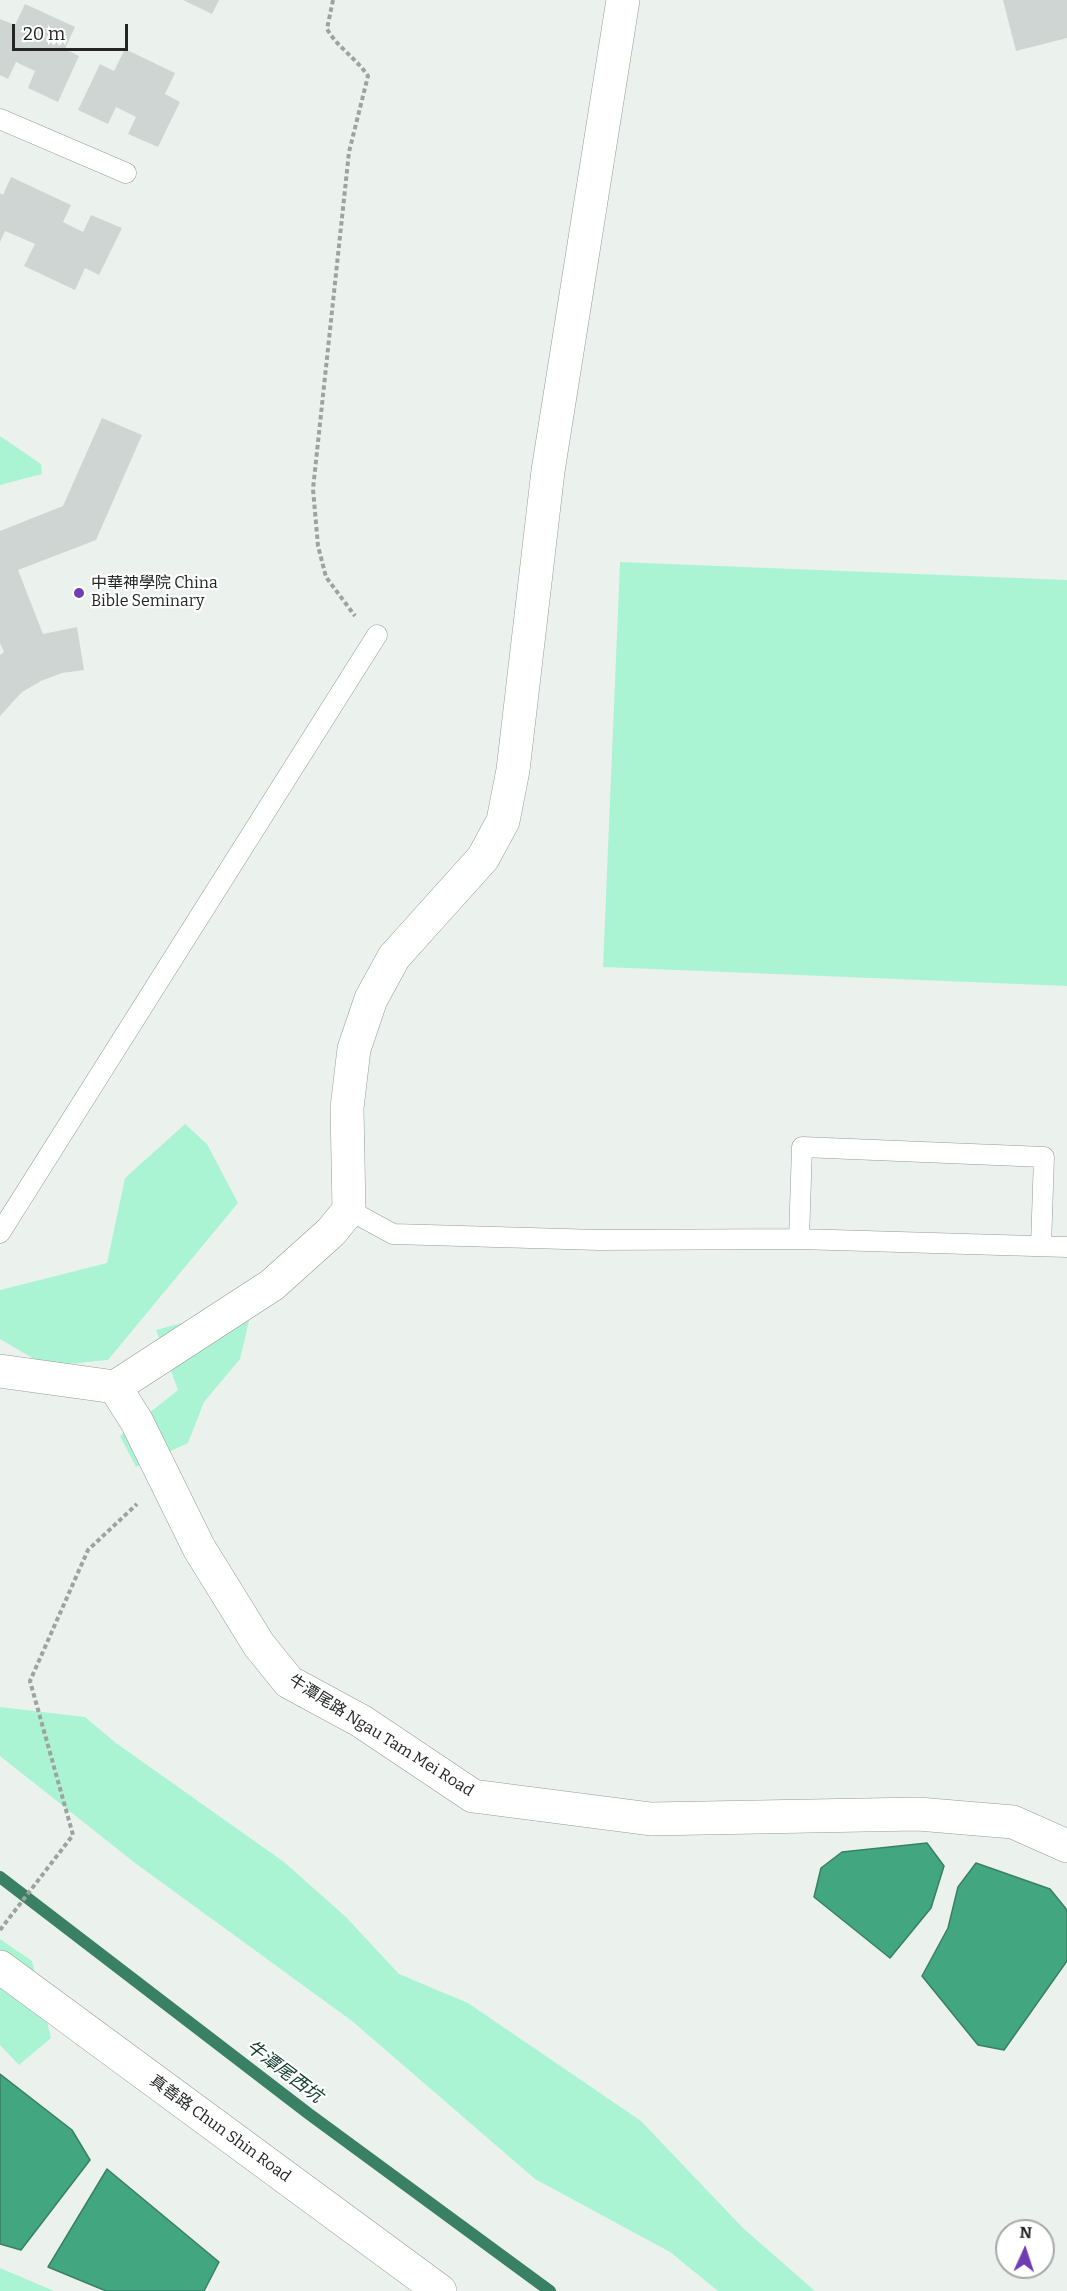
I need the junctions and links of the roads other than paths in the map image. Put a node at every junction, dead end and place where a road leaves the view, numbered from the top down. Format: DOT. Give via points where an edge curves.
graph roads {
  1 [pos="623,0"];
  2 [pos="0,119"];
  3 [pos="126,173"];
  4 [pos="376,638"];
  5 [pos="348,1210"];
  6 [pos="0,1233"];
  7 [pos="799,1239"];
  8 [pos="1041,1246"];
  9 [pos="1067,1247"];
  10 [pos="0,1371"];
  11 [pos="115,1387"];
  12 [pos="1067,1846"];
  13 [pos="0,1967"];
  14 [pos="440,2291"];
  1 -- 5 [label="street" via="548,471 513,770 503,821 483,858 394,957 371,999 354,1048 347,1108"];
  2 -- 3 [label="lane"];
  4 -- 6 [label="lane"];
  5 -- 7 [label="lane" via="393,1234 599,1240"];
  5 -- 11 [label="street" via="331,1232 272,1285"];
  7 -- 8 [label="lane"];
  7 -- 8 [label="lane" via="802,1147 1044,1157"];
  8 -- 9 [label="lane"];
  10 -- 11 [label="street"];
  11 -- 12 [label="street, 牛潭尾路 Ngau Tam Mei Road" via="137,1422 200,1548 259,1645 289,1682 361,1721 472,1796 651,1819 918,1814 1013,1822"];
  13 -- 14 [label="street, 真善路 Chun Shin Road"];
}
